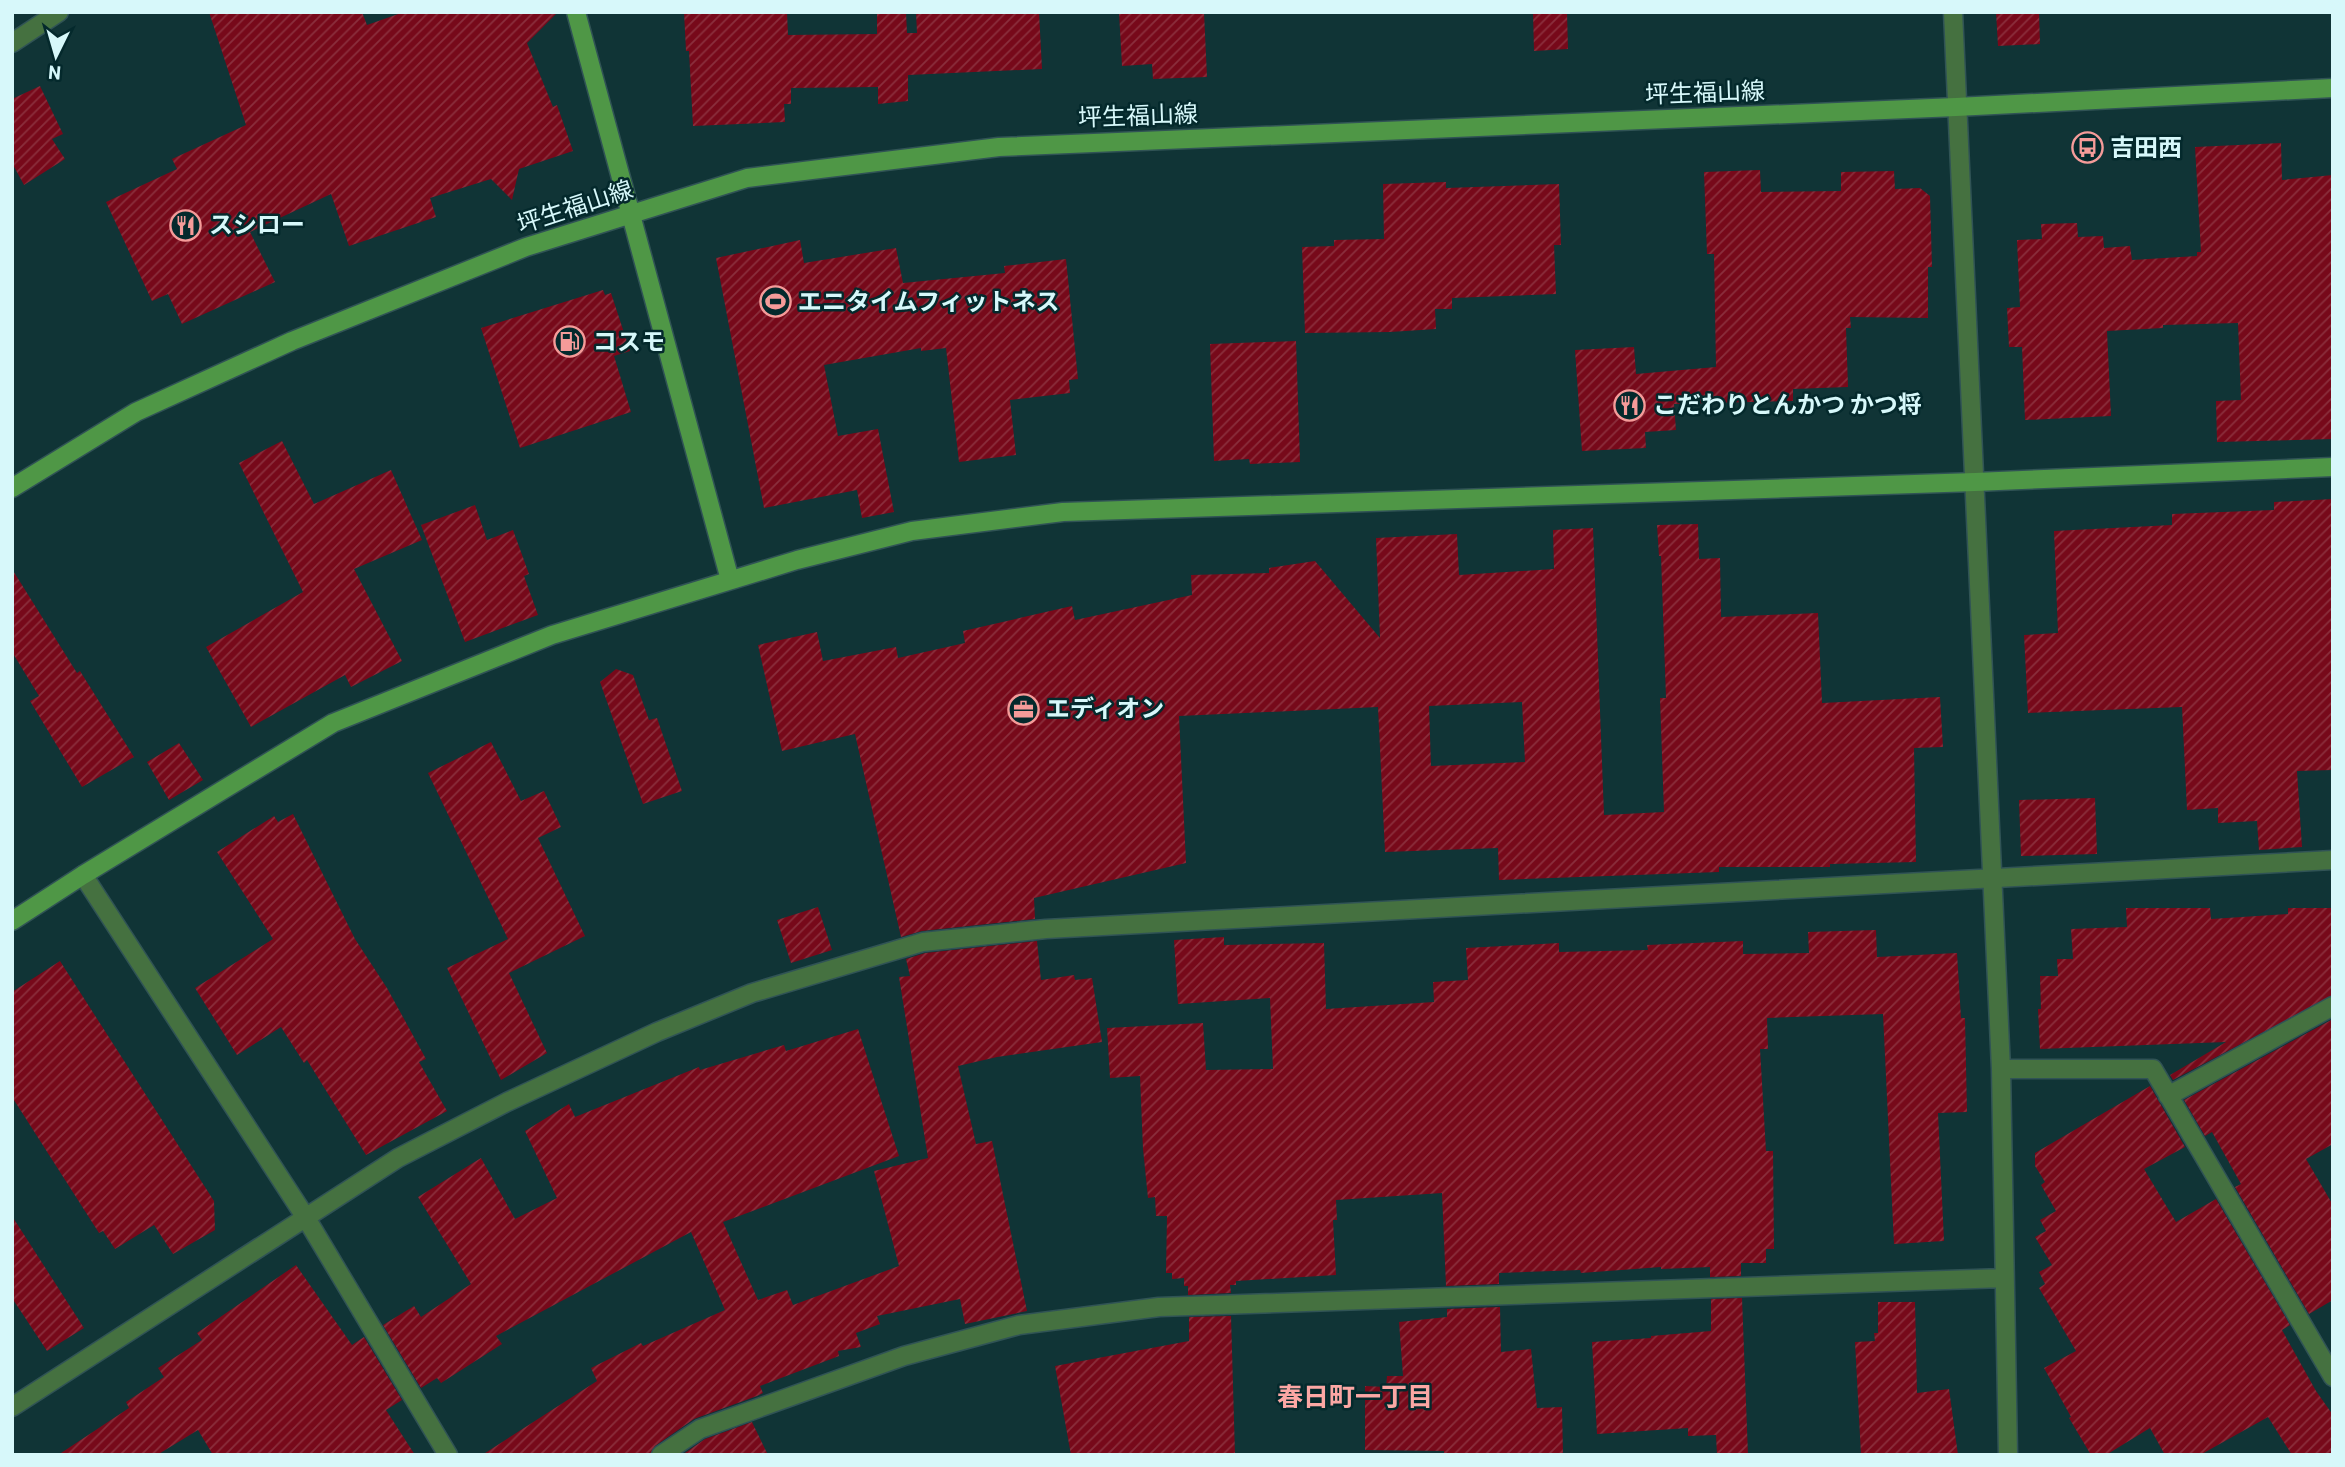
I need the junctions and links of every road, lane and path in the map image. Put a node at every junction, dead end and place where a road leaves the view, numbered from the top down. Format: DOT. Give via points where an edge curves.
graph roads {
  1 [pos="59,12"];
  2 [pos="576,12"];
  3 [pos="1953,12"];
  4 [pos="12,43"];
  5 [pos="2333,88"];
  6 [pos="1956,107"];
  7 [pos="632,214"];
  8 [pos="2333,467"];
  9 [pos="1975,482"];
  10 [pos="12,488"];
  11 [pos="730,580"];
  12 [pos="2333,860"];
  13 [pos="83,875"];
  14 [pos="1992,880"];
  15 [pos="12,921"];
  16 [pos="2333,1006"];
  17 [pos="2001,1069"];
  18 [pos="2168,1096"];
  19 [pos="306,1218"];
  20 [pos="2004,1278"];
  21 [pos="2333,1377"];
  22 [pos="12,1407"];
  23 [pos="448,1455"];
  24 [pos="661,1455"];
  25 [pos="2008,1455"];
  1 -- 4 [label="street"];
  2 -- 7 [label="street"];
  3 -- 6 [label="street"];
  5 -- 6 [label="street, 坪生福山線"];
  6 -- 7 [label="street, 坪生福山線" via="999,146 747,178"];
  6 -- 9 [label="street"];
  7 -- 10 [label="street, 坪生福山線" via="526,247 217,374 136,412"];
  7 -- 11 [label="street"];
  8 -- 9 [label="street"];
  9 -- 11 [label="street" via="1063,512 912,531"];
  9 -- 14 [label="street"];
  11 -- 13 [label="street" via="552,635 333,723"];
  12 -- 14 [label="street"];
  13 -- 15 [label="street"];
  13 -- 19 [label="street"];
  14 -- 17 [label="street"];
  14 -- 19 [label="street" via="1046,929 923,942 752,993 657,1032 398,1158"];
  16 -- 18 [label="street"];
  17 -- 18 [label="street" via="2153,1069"];
  17 -- 20 [label="street"];
  18 -- 21 [label="street"];
  19 -- 22 [label="street"];
  19 -- 23 [label="street"];
  20 -- 24 [label="street" via="1159,1307 1108,1313 1019,1325 904,1356 700,1429"];
  20 -- 25 [label="street"];
}
